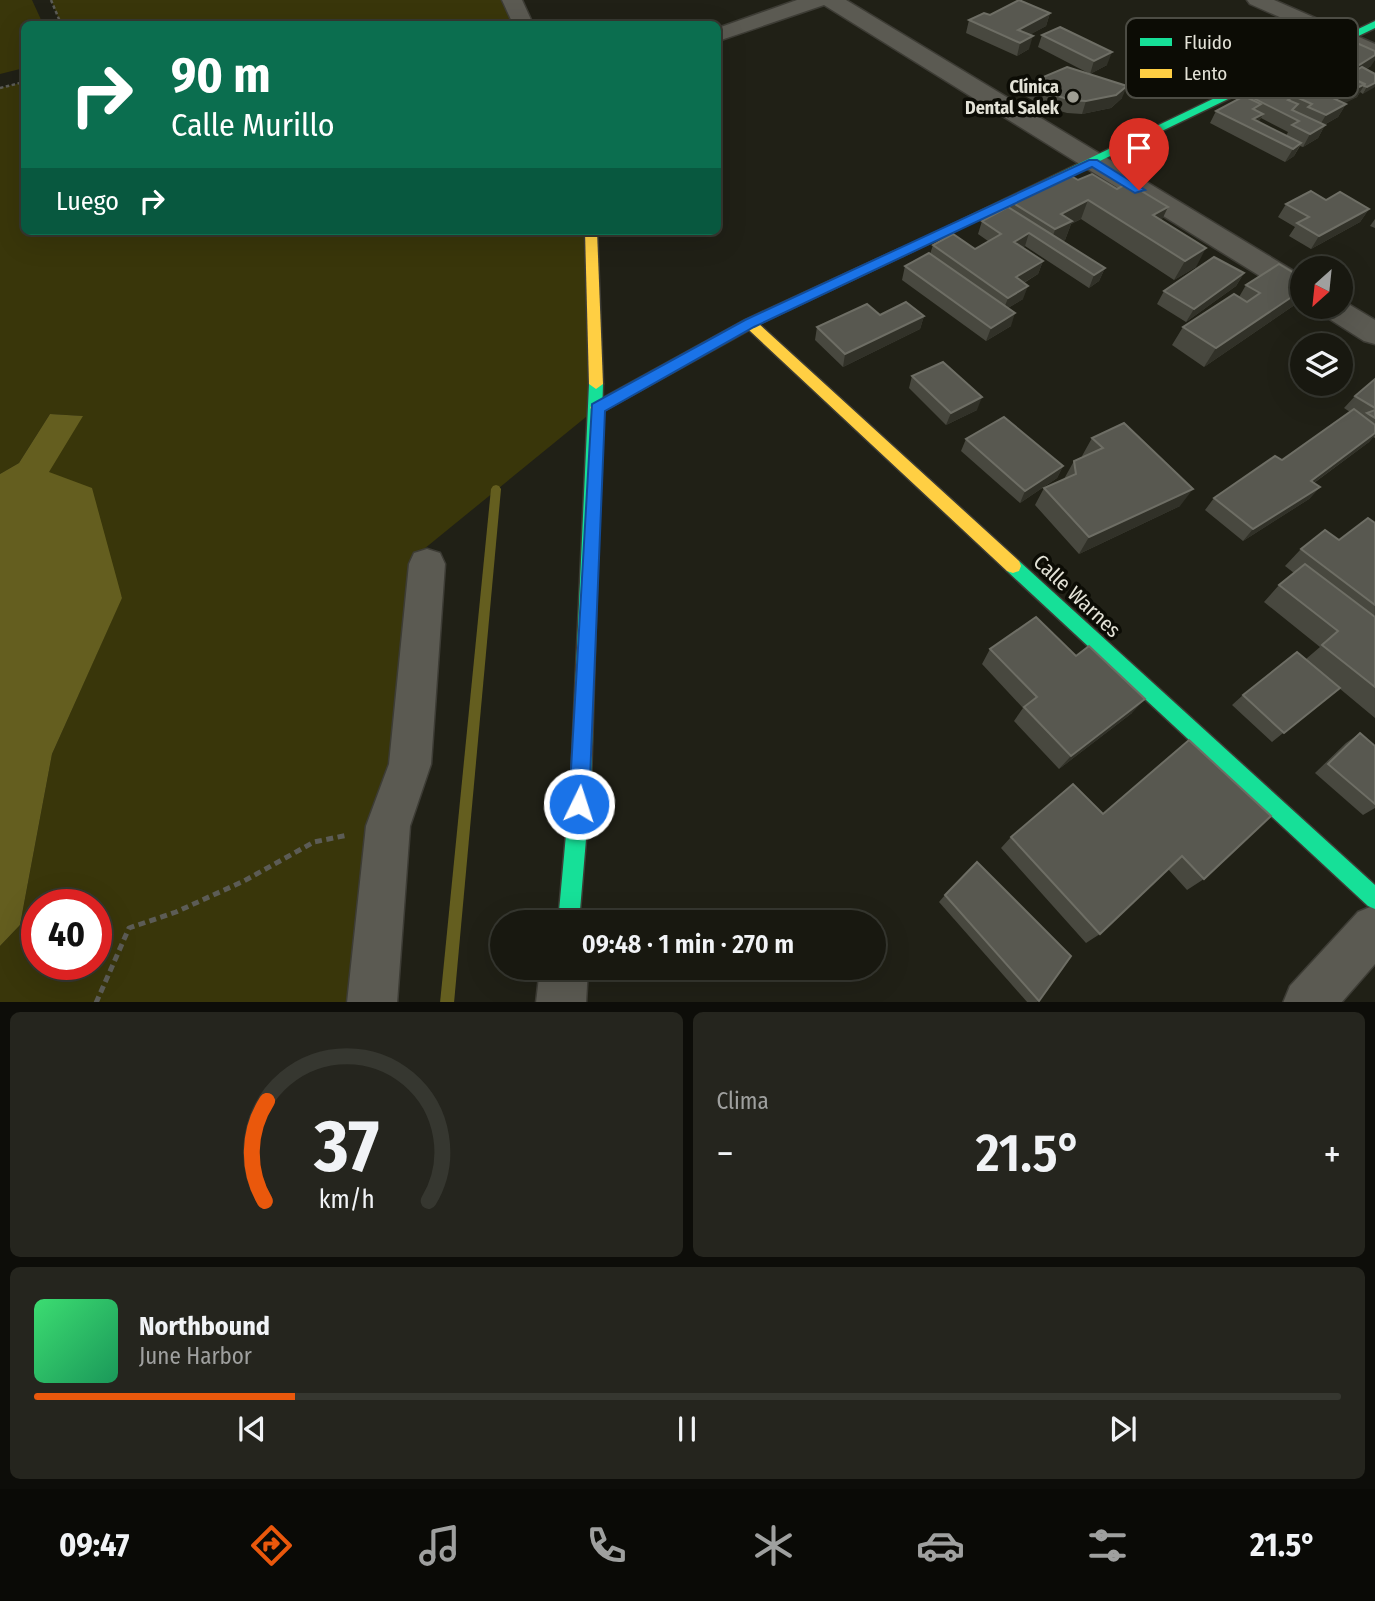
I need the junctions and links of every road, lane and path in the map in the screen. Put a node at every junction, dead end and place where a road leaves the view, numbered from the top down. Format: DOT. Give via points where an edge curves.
graph roads {
  1 [pos="51,0"];
  2 [pos="512,0"];
  3 [pos="817,0"];
  4 [pos="831,0"];
  5 [pos="1257,0"];
  6 [pos="1298,18"];
  7 [pos="60,21"];
  8 [pos="522,21"];
  9 [pos="1375,24"];
  10 [pos="1358,32"];
  11 [pos="721,34"];
  12 [pos="1358,45"];
  13 [pos="1375,52"];
  14 [pos="21,83"];
  15 [pos="0,88"];
  16 [pos="1224,98"];
  17 [pos="1093,162"];
  18 [pos="591,235"];
  19 [pos="1290,282"];
  20 [pos="1351,319"];
  21 [pos="750,323"];
  22 [pos="1375,334"];
  23 [pos="597,408"];
  24 [pos="428,564"];
  25 [pos="388,826"];
  26 [pos="1375,899"];
  27 [pos="569,910"];
  28 [pos="1375,929"];
  29 [pos="563,980"];
  30 [pos="96,1002"];
  31 [pos="372,1002"];
  32 [pos="561,1002"];
  33 [pos="1308,1002"];
  1 -- 7 [label="path"];
  2 -- 8 [label="street"];
  3 -- 11 [label="street"];
  4 -- 17 [label="street"];
  5 -- 6 [label="street"];
  9 -- 10 [label="street"];
  12 -- 13 [label="street"];
  14 -- 15 [label="path"];
  16 -- 17 [label="street"];
  17 -- 19 [label="street"];
  17 -- 21 [label="street"];
  18 -- 23 [label="street"];
  20 -- 22 [label="street"];
  21 -- 23 [label="street"];
  21 -- 26 [label="street, Calle Warnes"];
  23 -- 27 [label="street" via="581,780"];
  24 -- 25 [label="street" via="410,764"];
  25 -- 30 [label="path" via="314,842 244,881 129,928"];
  25 -- 31 [label="street"];
  28 -- 33 [label="street"];
  29 -- 32 [label="street"];
}
